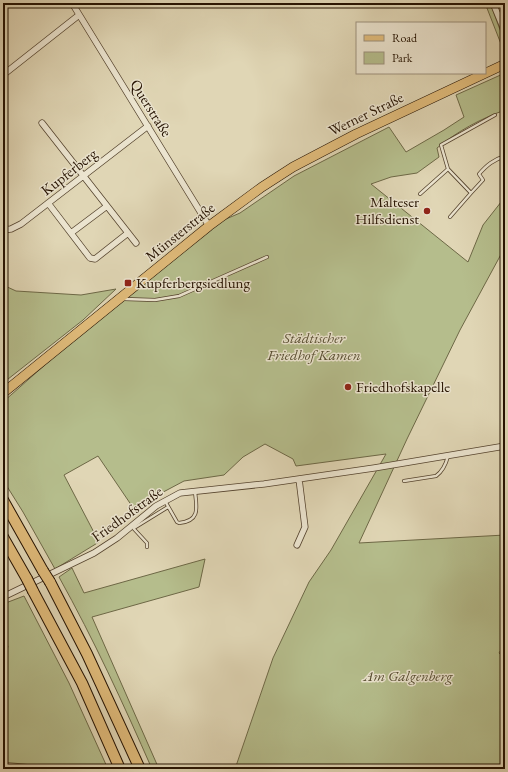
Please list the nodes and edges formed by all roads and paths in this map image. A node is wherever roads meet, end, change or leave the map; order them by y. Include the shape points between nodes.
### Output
1 (72, 3) edge
2 (493, 3) edge
3 (79, 15) junction
4 (505, 32) edge
5 (505, 64) edge
6 (486, 73) edge
7 (483, 74) edge
8 (3, 75) edge
9 (495, 115) dead end
10 (42, 123) dead end
11 (148, 126) junction
12 (326, 149) joint
13 (505, 156) edge
14 (448, 169) junction
15 (84, 176) junction
16 (471, 193) junction
17 (420, 194) dead end
18 (48, 203) junction
19 (107, 206) junction
20 (450, 217) dead end
21 (209, 226) junction
22 (3, 230) edge
23 (71, 233) junction
24 (128, 233) junction
25 (136, 243) dead end
26 (266, 256) dead end
27 (120, 299) junction
28 (3, 393) edge
29 (505, 446) edge
30 (448, 456) junction
31 (299, 479) junction
32 (404, 482) dead end
33 (195, 491) junction
34 (3, 500) edge
35 (165, 500) junction
36 (168, 506) junction
37 (132, 527) junction
38 (3, 537) edge
39 (297, 545) dead end
40 (147, 547) dead end
41 (3, 597) edge
42 (120, 769) edge
43 (140, 769) edge

1 - 3 street, Querstraße
2 - 4 street
3 - 8 street
3 - 11 street, Querstraße
5 - 6 main road, Werner Straße
7 - 12 main road, Werner Straße
9 - 14 lane via 441,145
10 - 15 street
11 - 15 street, Kupferberg
11 - 21 street, Querstraße
12 - 21 main road, Münsterstraße via 262,187
13 - 16 lane via 487,165 479,174 483,180
14 - 16 lane
14 - 17 lane
15 - 18 street, Kupferberg
15 - 19 street
16 - 20 lane
18 - 22 street, Kupferberg via 16,228
18 - 23 street
19 - 23 street
19 - 24 street
21 - 27 main road, Münsterstraße
23 - 24 street via 90,258 95,258
24 - 25 street
26 - 27 lane via 179,296 155,300
27 - 28 main road, Münsterstraße
29 - 30 street, Friedhofstraße
30 - 31 street, Friedhofstraße
30 - 32 lane via 446,464 436,476
31 - 33 street, Friedhofstraße
31 - 39 street via 305,527
33 - 35 street, Friedhofstraße via 180,493
33 - 36 lane via 196,513 192,519 177,522
34 - 43 highway, bridge via 87,654
35 - 36 lane
35 - 37 street, Friedhofstraße
36 - 37 lane
37 - 40 lane via 147,543
37 - 41 street, Friedhofstraße via 94,553
38 - 42 highway, bridge via 82,683

